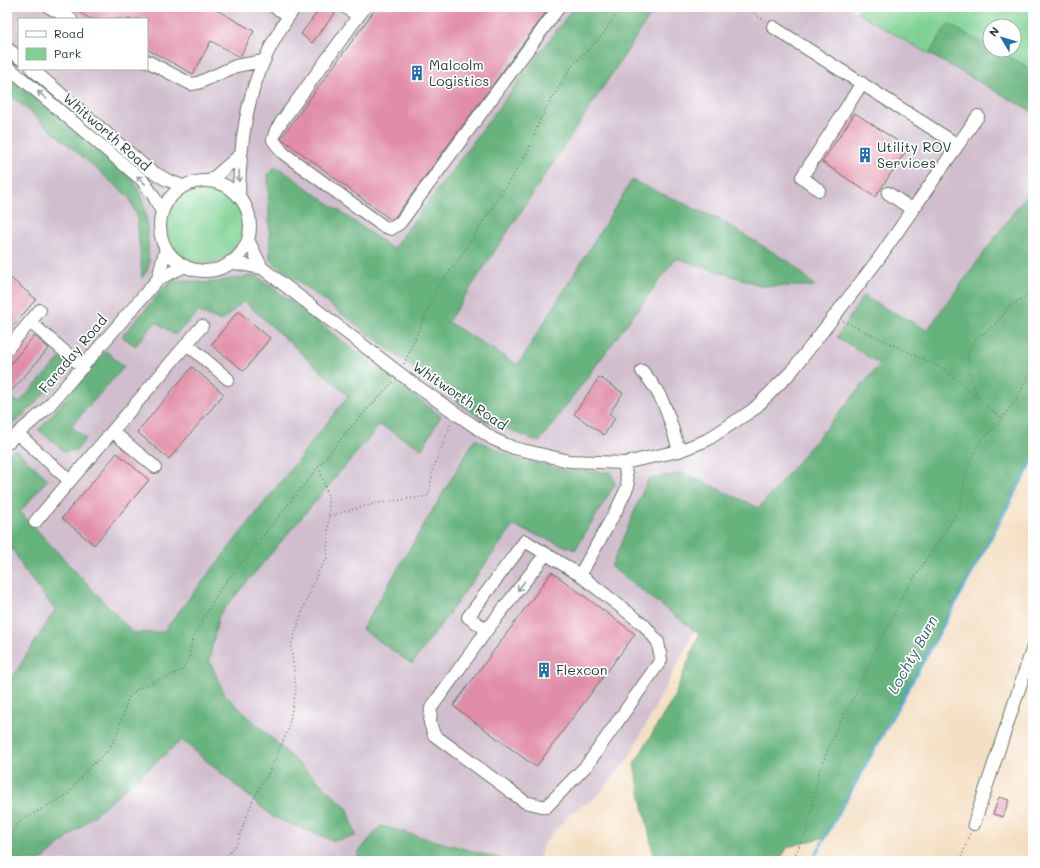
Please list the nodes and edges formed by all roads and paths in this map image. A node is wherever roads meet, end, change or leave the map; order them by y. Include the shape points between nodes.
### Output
1 (49, 7) edge
2 (274, 7) edge
3 (345, 7) edge
4 (559, 7) edge
5 (621, 7) edge
6 (745, 7) edge
7 (292, 11) edge
8 (361, 12) edge
9 (69, 18) edge
10 (773, 27) joint
11 (7, 48) edge
12 (18, 57) edge
13 (263, 61) junction
14 (148, 62) edge
15 (7, 66) edge
16 (236, 66) junction
17 (33, 70) edge
18 (256, 80) junction
19 (862, 84) junction
20 (978, 116) dead end
21 (958, 145) junction
22 (240, 155) junction
23 (210, 182) junction
24 (184, 186) junction
25 (818, 190) dead end
26 (888, 193) dead end
27 (239, 197) junction
28 (913, 210) junction
29 (162, 212) junction
30 (248, 240) junction
31 (166, 248) junction
32 (230, 262) junction
33 (185, 266) junction
34 (262, 268) junction
35 (158, 279) junction
36 (1033, 291) edge
37 (40, 310) dead end
38 (834, 317) junction
39 (30, 322) junction
40 (202, 326) dead end
41 (187, 344) junction
42 (7, 349) edge
43 (83, 367) junction
44 (1033, 367) edge
45 (642, 371) dead end
46 (400, 374) junction
47 (228, 379) dead end
48 (978, 398) junction
49 (450, 410) junction
50 (1002, 419) junction
51 (112, 431) junction
52 (19, 435) junction
53 (7, 443) edge
54 (679, 451) junction
55 (624, 463) junction
56 (320, 466) junction
57 (155, 467) dead end
58 (70, 481) junction
59 (329, 516) junction
60 (34, 522) dead end
61 (545, 555) junction
62 (580, 575) junction
63 (487, 630) junction
64 (1033, 647) edge
65 (974, 824) joint
66 (7, 836) edge
67 (225, 859) junction
68 (216, 861) edge
69 (256, 861) edge
70 (792, 861) edge
71 (960, 861) edge

1 - 9 street
2 - 7 street
3 - 8 street
4 - 8 street via 400,223 391,229 383,226 283,153 274,140 276,130 282,121
5 - 46 path via 603,34 571,67 540,119 522,162 438,287
6 - 10 path
7 - 13 street via 277,32
10 - 19 street
11 - 12 street
13 - 16 street
13 - 18 street
14 - 16 street via 191,84
29 -> 15 street, Whitworth Road via 154,195 142,180
16 - 18 street
17 - 24 street, Whitworth Road via 148,169
18 - 22 street via 248,105
19 - 21 street
19 - 25 street via 802,177
20 - 21 street, Whitworth Road
21 - 28 street, Whitworth Road
22 - 23 street
22 -> 27 street
23 - 24 street via 195,182
23 - 27 street via 230,189
24 - 29 street via 167,202
26 - 28 street
27 - 30 street via 249,212 251,226
28 - 38 street, Whitworth Road
29 - 31 street via 161,237
30 - 32 street via 242,252
30 - 34 street, Whitworth Road
31 - 33 street
31 - 35 street, Faraday Road
32 - 33 street via 215,269 200,270
32 - 34 street, Whitworth Road
33 - 35 street, Faraday Road
34 - 46 street, Whitworth Road
35 - 43 street, Faraday Road
36 - 48 path via 1010,306 994,326 976,339 968,352 969,373
37 - 39 street
38 - 48 path via 944,369
38 - 54 street, Whitworth Road via 791,372 754,409 708,440
39 - 42 street
39 - 43 street
40 - 41 street
41 - 47 street
41 - 51 street
43 - 52 street, Faraday Road
44 - 50 path
45 - 54 street via 655,385 667,408
46 - 49 street, Whitworth Road
46 - 56 path via 350,428
48 - 50 path
49 - 55 street, Whitworth Road via 493,439 514,448 569,461
49 - 59 path via 451,424 433,469 429,496 378,503
50 - 70 path via 980,442 964,481 961,507 901,598 837,727 819,772 807,830
51 - 57 street
51 - 58 street
52 - 53 street, Faraday Road
52 - 58 street
54 - 55 street, Whitworth Road
55 - 62 street via 628,486
56 - 59 path via 328,496
56 - 66 path via 220,590 192,638 189,659 181,670 137,689 128,698 117,734 108,750 85,772 68,794 22,820
58 - 60 street
59 - 67 path via 327,558 318,572 291,646 296,689 288,730 252,802 237,843
61 - 62 street via 560,561
61 -> 63 street
61 - 63 street via 525,541 468,617
62 - 63 street via 644,625 658,642 661,660 587,765 546,807 525,802 434,735 430,723 431,708
64 - 65 street
65 - 71 path
67 - 68 path
67 - 69 path

